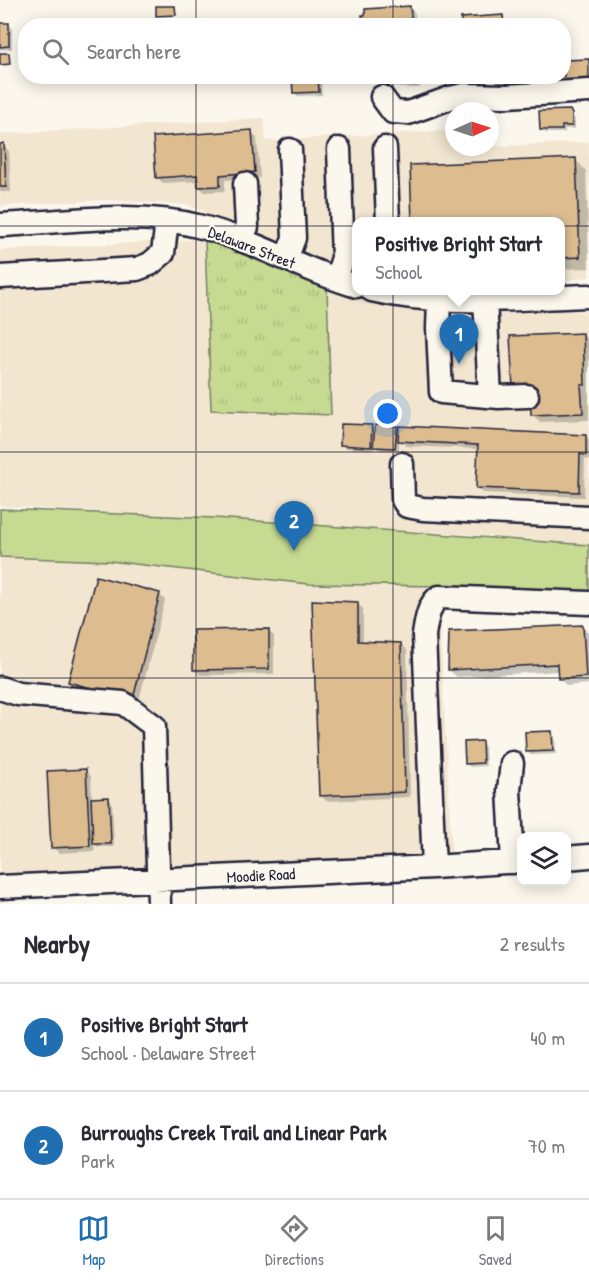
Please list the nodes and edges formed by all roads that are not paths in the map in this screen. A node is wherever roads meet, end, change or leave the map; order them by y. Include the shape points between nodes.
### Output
1 (589, 91) edge
2 (382, 97) dead end
3 (385, 147) dead end
4 (339, 149) dead end
5 (290, 150) dead end
6 (245, 184) dead end
7 (388, 217) edge
8 (167, 221) junction
9 (0, 225) edge
10 (239, 240) junction
11 (286, 259) junction
12 (0, 277) edge
13 (346, 283) edge
14 (404, 295) edge
15 (589, 296) edge
16 (439, 300) junction
17 (485, 300) junction
18 (490, 396) junction
19 (527, 396) dead end
20 (402, 464) dead end
21 (589, 517) edge
22 (589, 603) edge
23 (0, 688) edge
24 (512, 764) dead end
25 (589, 856) edge
26 (571, 858) edge
27 (517, 861) edge
28 (434, 867) junction
29 (158, 880) junction
30 (0, 887) edge
31 (159, 904) edge

1 - 2 street via 464,95 408,113 393,112
3 - 7 street
4 - 13 street
5 - 11 street via 294,238
6 - 10 street via 247,227
8 - 9 street, Delaware Street via 117,219
8 - 10 street, Delaware Street
8 - 12 street via 164,253 137,269
10 - 11 street, Delaware Street
11 - 13 street, Delaware Street
14 - 16 street
15 - 17 street
16 - 17 street
16 - 18 street via 441,393
17 - 18 street
18 - 19 street
20 - 21 street via 403,500 407,506
22 - 28 street via 439,597 435,600 424,635
23 - 29 street via 123,704 154,726
24 - 27 street via 509,790
25 - 26 street
27 - 28 street, Moodie Road
28 - 29 street, Moodie Road
29 - 30 street, Moodie Road
29 - 31 street

